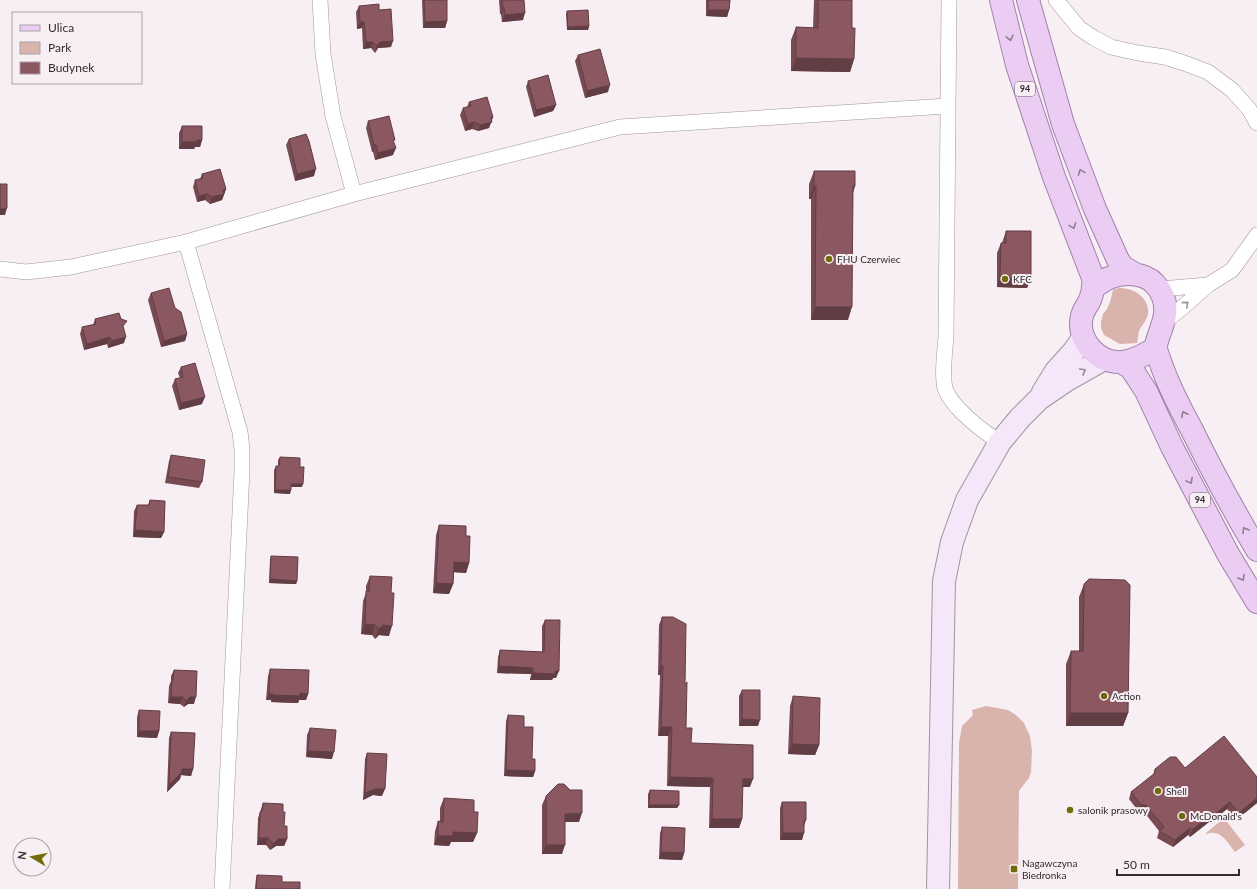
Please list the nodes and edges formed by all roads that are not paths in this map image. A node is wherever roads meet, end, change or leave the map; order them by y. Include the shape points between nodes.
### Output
1 (320, 0) edge
2 (949, 0) edge
3 (1001, 0) edge
4 (1028, 0) edge
5 (1056, 0) edge
6 (948, 106) junction
7 (1257, 123) edge
8 (354, 194) junction
9 (1257, 236) edge
10 (186, 242) junction
11 (0, 269) edge
12 (1135, 274) junction
13 (1208, 285) junction
14 (1094, 287) junction
15 (1160, 289) junction
16 (1164, 322) junction
17 (1083, 338) junction
18 (1156, 348) junction
19 (1112, 360) junction
20 (1039, 399) junction
21 (1000, 442) junction
22 (1257, 550) edge
23 (1257, 602) edge
24 (222, 889) edge
25 (938, 889) edge

1 - 8 street via 323,54 333,116
2 - 6 street
3 -> 14 main road, 94 via 1017,65 1054,177 1093,278
12 -> 4 main road via 1118,260 1095,209 1063,124
5 - 7 street via 1079,28 1111,47 1165,57 1208,72 1232,90 1249,109
6 - 8 street via 620,127
6 - 21 street via 944,374 946,391 964,413 988,435
8 - 10 street
9 - 13 street via 1232,270
10 - 11 street via 71,267 26,272
10 - 24 street via 240,432 242,449
12 - 14 main road via 1109,278
12 - 15 main road via 1146,277
13 - 15 street
16 -> 13 street
14 - 17 main road via 1081,316
15 - 16 main road via 1165,299
16 - 18 main road
17 - 19 main road, 94 via 1091,351
17 - 20 street via 1056,371
18 - 19 main road via 1142,356
22 -> 18 main road, 94 via 1175,398
20 -> 19 street via 1067,380
19 -> 23 main road, 94 via 1131,368 1146,392 1203,507
20 - 21 street
21 - 25 street via 967,500 952,542 944,581

